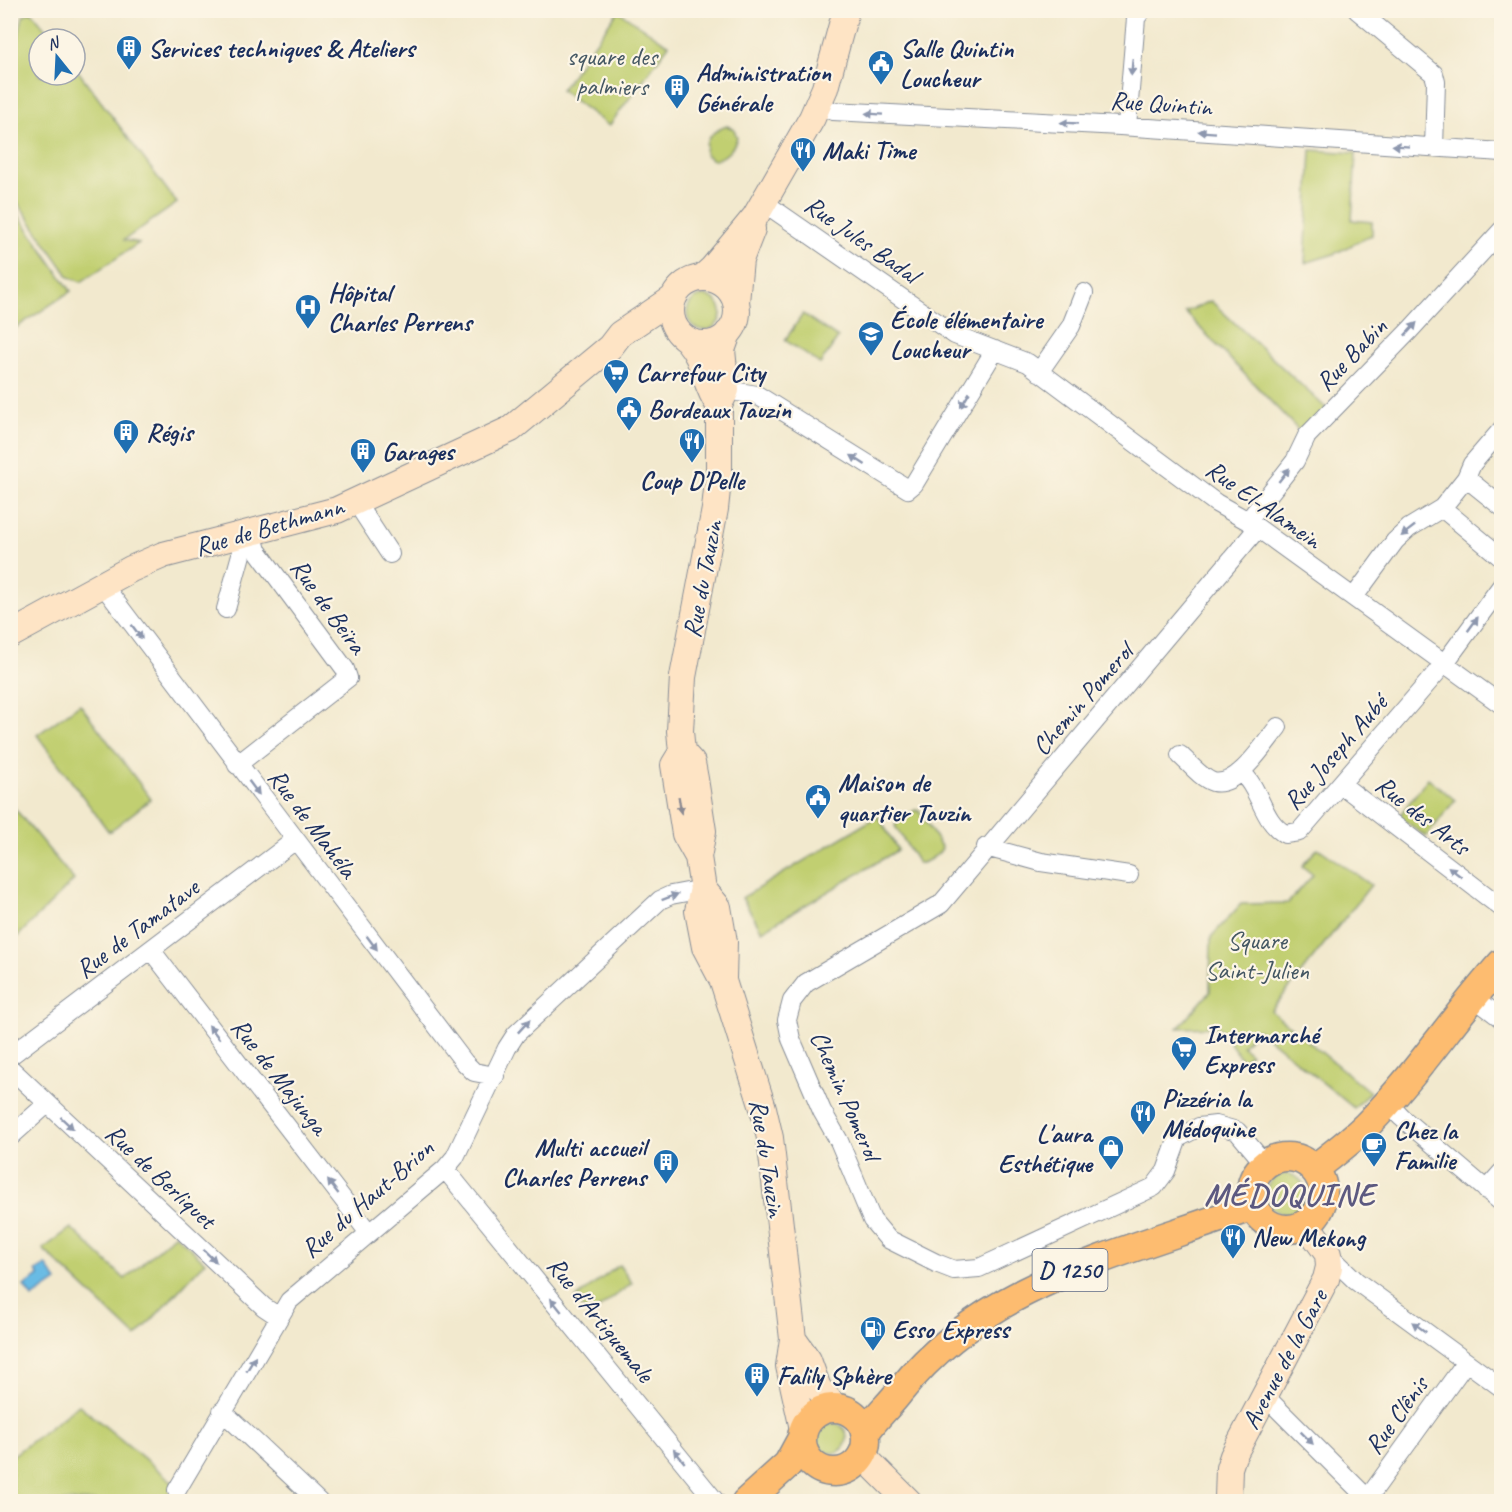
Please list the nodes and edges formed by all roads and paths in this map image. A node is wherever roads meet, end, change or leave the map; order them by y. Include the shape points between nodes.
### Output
1 (846, 10) edge
2 (1142, 10) edge
3 (1357, 10) edge
4 (818, 105) junction
5 (1127, 126) junction
6 (1434, 148) junction
7 (1502, 152) edge
8 (759, 210) junction
9 (1502, 230) edge
10 (702, 278) junction
11 (1084, 293) dead end
12 (672, 299) junction
13 (736, 303) junction
14 (728, 333) junction
15 (682, 336) junction
16 (610, 347) junction
17 (995, 350) junction
18 (1039, 372) junction
19 (722, 397) junction
20 (1502, 429) edge
21 (1466, 478) junction
22 (356, 502) junction
23 (1502, 507) edge
24 (1442, 508) junction
25 (1253, 525) junction
26 (245, 535) junction
27 (390, 554) dead end
28 (1502, 558) edge
29 (103, 585) junction
30 (1502, 585) edge
31 (1354, 597) junction
32 (226, 609) dead end
33 (10, 634) edge
34 (1444, 664) junction
35 (1502, 705) edge
36 (1278, 727) dead end
37 (1180, 755) dead end
38 (237, 765) junction
39 (1242, 773) junction
40 (1342, 784) junction
41 (294, 841) junction
42 (986, 848) junction
43 (1129, 875) dead end
44 (703, 888) junction
45 (1502, 908) edge
46 (151, 950) junction
47 (1502, 963) edge
48 (1472, 996) junction
49 (1502, 1019) edge
50 (10, 1056) edge
51 (10, 1068) edge
52 (495, 1076) junction
53 (1388, 1103) junction
54 (47, 1104) junction
55 (10, 1137) edge
56 (1265, 1164) junction
57 (446, 1169) junction
58 (1314, 1169) junction
59 (1502, 1172) edge
60 (1486, 1190) junction
61 (1502, 1203) edge
62 (1253, 1206) junction
63 (1306, 1224) junction
64 (369, 1233) junction
65 (1328, 1254) junction
66 (279, 1317) junction
67 (793, 1339) junction
68 (1466, 1362) junction
69 (911, 1377) junction
70 (1502, 1388) edge
71 (1266, 1397) junction
72 (840, 1409) junction
73 (222, 1411) junction
74 (802, 1435) junction
75 (864, 1444) junction
76 (827, 1471) junction
77 (177, 1490) dead end
78 (1229, 1500) edge
79 (1369, 1500) edge
80 (319, 1502) edge
81 (716, 1502) edge
82 (746, 1502) edge
83 (763, 1502) edge
84 (909, 1502) edge

1 - 4 street
2 -> 5 street via 1136,18
3 - 6 street via 1434,74
5 -> 4 street, Rue Quintin via 833,111
4 - 8 street
6 -> 5 street, Rue Quintin
6 - 7 street, Rue Quintin
8 - 10 street
8 - 13 street via 740,260
8 - 17 street, Rue Jules Badal via 955,335
25 -> 9 street, Rue Babin via 1307,436
10 - 12 street via 678,289
10 - 13 street via 724,283
11 - 18 street via 1071,326
12 - 15 street via 670,309
12 - 16 street, Rue de Bethmann via 620,334
13 - 14 street via 738,312
14 - 15 street via 717,342 703,345
14 - 19 street, Rue du Tauzin via 722,350
15 - 16 street, Rue de Bethmann via 647,332
15 - 19 street, Rue du Tauzin via 700,355 710,393
16 - 22 street, Rue de Bethmann via 511,429
17 - 18 street, Rue El-Alamein via 1017,357
17 -> 19 street via 908,489 757,395
18 - 25 street, Rue El-Alamein via 1216,503
19 - 44 street, Rue du Tauzin via 716,509 683,677 680,731 682,752 692,763 703,831 698,856
20 - 21 street via 1472,464
21 - 23 street
21 - 24 street
22 - 26 street, Rue de Bethmann
22 - 27 street
24 - 28 street
24 -> 31 street via 1395,541
25 - 31 street, Rue El-Alamein
25 - 42 street, Chemin Pomerol via 1100,718
26 - 29 street, Rue de Bethmann via 163,555
26 - 32 street
26 - 38 street, Rue de Beïra via 348,678
29 - 33 street, Rue de Bethmann
29 -> 38 street, Rue de Mahéla
34 -> 30 street, Rue Joseph Aubé
31 - 34 street, Rue El-Alamein
34 - 35 street, Rue El-Alamein
34 - 40 street, Rue Joseph Aubé
36 - 39 street
37 - 39 street via 1215,782
38 -> 41 street, Rue de Mahéla
39 - 40 street, Rue Joseph Aubé via 1273,825 1285,834 1306,827
45 -> 40 street, Rue des Arts
41 - 46 street, Rue de Tamatave
41 -> 52 street, Rue de Mahéla via 464,1062 474,1072
42 - 43 street via 1041,862
42 - 56 street, Chemin Pomerol via 941,904 806,983 792,1001 788,1020 791,1039 880,1232 936,1263 967,1271 1154,1187 1166,1171 1179,1138 1199,1127 1216,1125 1237,1131
52 -> 44 street, Rue du Haut-Brion via 507,1048 531,1019 660,900
44 - 67 street, Rue du Tauzin via 718,907 724,942 723,981 770,1138
46 - 50 street, Rue de Tamatave
64 -> 46 street, Rue de Majunga
47 - 48 main road
48 - 49 street
48 - 53 main road
51 - 54 street, Rue de Berliquet
52 - 57 street, Rue du Haut-Brion
53 - 58 main road
53 - 60 street
54 - 55 street
54 -> 66 street, Rue de Berliquet
56 - 58 main road via 1295,1158
56 - 62 main road via 1252,1183
57 - 64 street, Rue du Haut-Brion
81 -> 57 street, Rue d'Artiguemale
58 - 63 main road via 1321,1179 1322,1204
59 - 60 street
60 - 61 street
62 - 63 main road via 1275,1228 1286,1230
62 - 69 main road, D 1250 via 1064,1273 968,1327 938,1348
63 - 65 street, Avenue de la Gare
64 - 66 street, Rue du Haut-Brion via 302,1288
68 -> 65 street via 1356,1281
65 - 71 street, Avenue de la Gare via 1326,1279
73 -> 66 street, Rue du Haut-Brion
67 - 72 street, Rue du Tauzin via 808,1360 818,1388
67 - 74 street, Rue du Tauzin via 789,1366
68 - 70 street
68 - 79 street, Rue Clênis
69 - 72 main road, D 1250 via 892,1383 860,1408
69 - 75 main road, D 1250
71 - 78 street, Avenue de la Gare via 1233,1456 1227,1486
71 -> 79 street
72 - 74 main road via 820,1411 807,1422
72 - 75 main road via 854,1415
73 - 77 street, Rue du Haut-Brion
73 - 80 street
74 - 76 main road via 809,1460
74 - 82 main road via 788,1464
75 - 76 main road via 844,1470
75 - 84 street
76 - 83 main road via 797,1479

